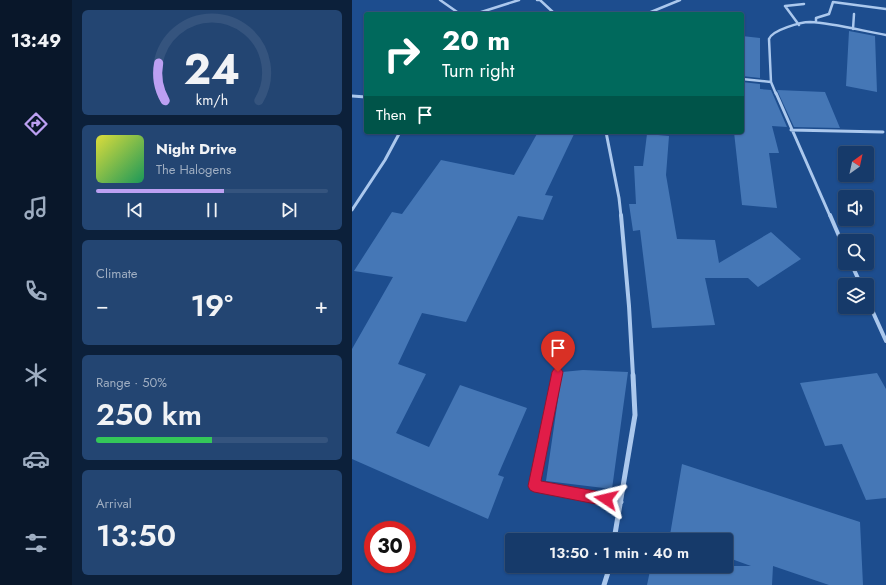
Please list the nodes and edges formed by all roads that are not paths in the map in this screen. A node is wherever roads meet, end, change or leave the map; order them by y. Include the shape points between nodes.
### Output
1 (440, 0) edge
2 (519, 0) edge
3 (537, 0) edge
4 (680, 0) edge
5 (804, 4) dead end
6 (886, 9) edge
7 (457, 12) edge
8 (481, 12) edge
9 (553, 12) edge
10 (651, 12) edge
11 (854, 14) dead end
12 (816, 22) junction
13 (799, 24) junction
14 (853, 29) junction
15 (886, 35) edge
16 (744, 79) edge
17 (771, 82) junction
18 (352, 96) edge
19 (364, 97) edge
20 (791, 130) junction
21 (883, 132) dead end
22 (399, 134) edge
23 (606, 134) edge
24 (352, 210) edge
25 (838, 234) edge
26 (874, 314) edge
27 (886, 341) edge
28 (558, 372) dead end
29 (621, 502) junction
30 (615, 533) edge
31 (608, 573) edge
32 (604, 585) edge

1 - 7 street
2 - 8 street
3 - 9 street
4 - 10 street
5 - 13 street via 785,6
6 - 12 street via 832,2 828,14 816,18
11 - 14 street
12 - 13 street
12 - 14 street
13 - 17 street via 778,30 770,36
14 - 15 street
16 - 17 street
17 - 20 street
18 - 19 street
20 - 21 street
20 - 25 street
22 - 24 street
23 - 29 street via 619,198 629,306 635,415
26 - 27 street
28 - 29 street via 534,486
29 - 30 street
31 - 32 street

